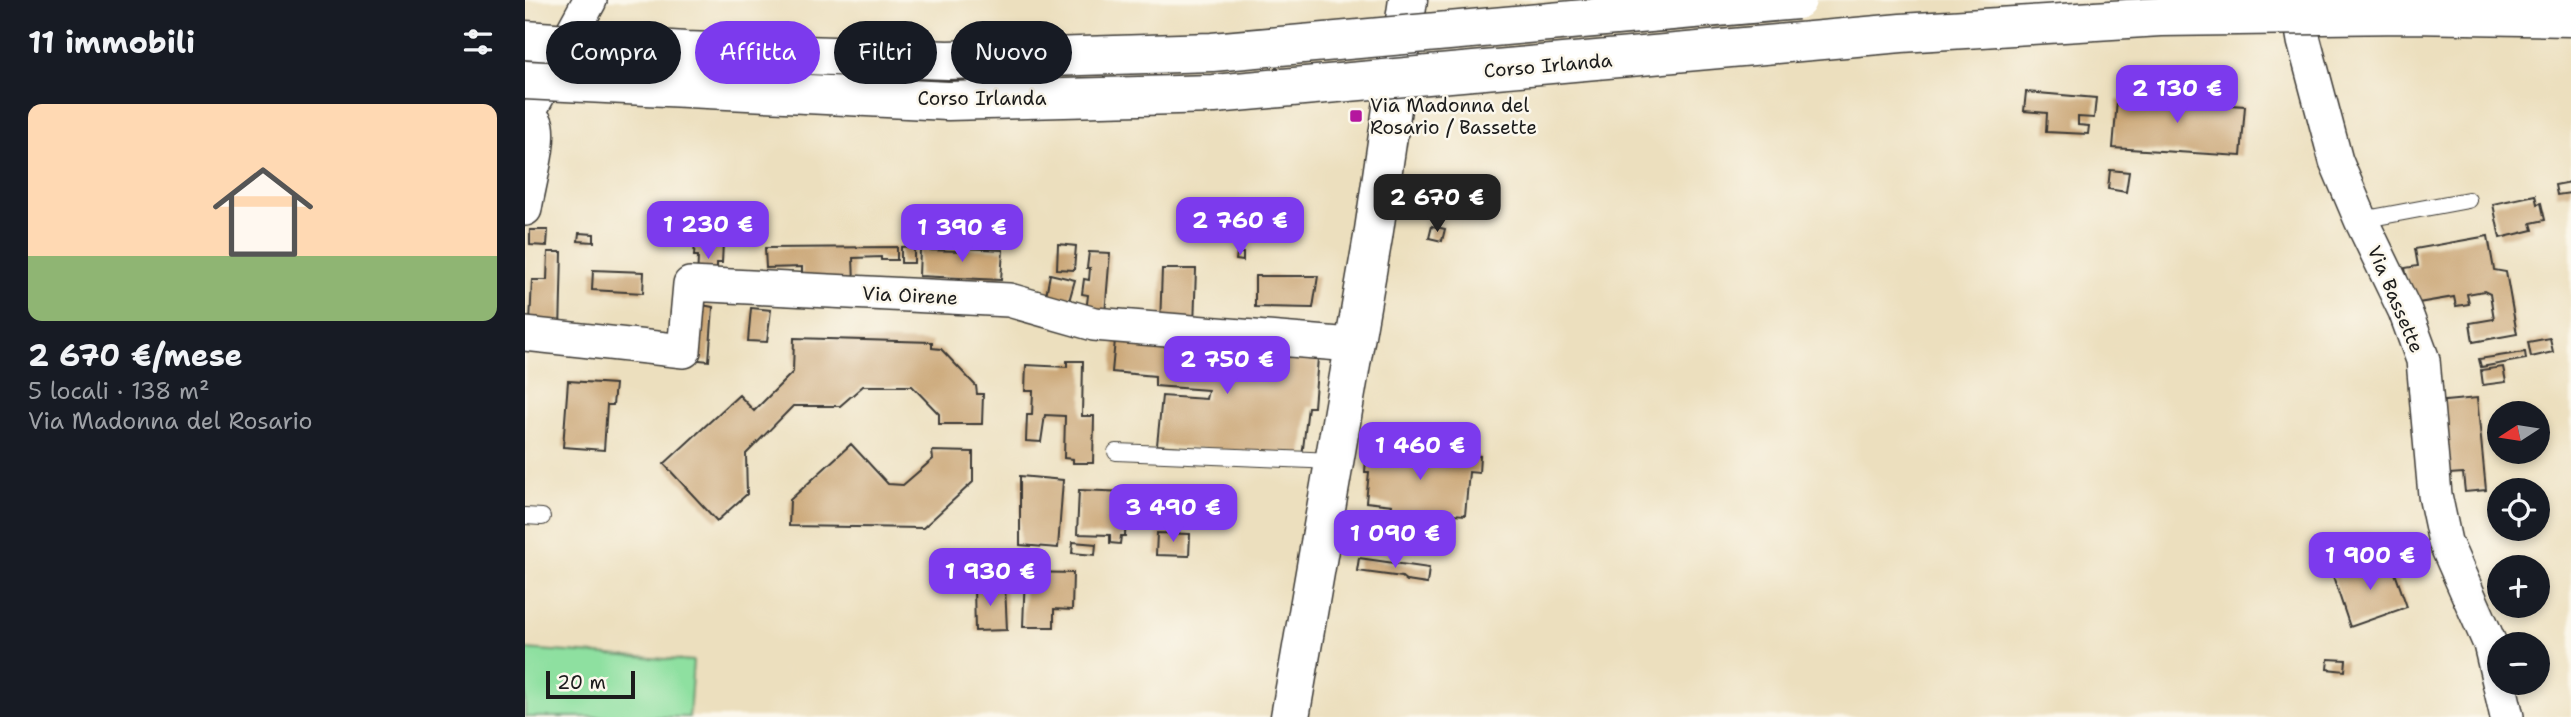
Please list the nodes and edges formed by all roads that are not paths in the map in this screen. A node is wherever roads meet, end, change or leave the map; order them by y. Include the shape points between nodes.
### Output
1 (590, 0) edge
2 (1408, 0) edge
3 (1797, 0) edge
4 (2297, 0) edge
5 (2571, 17) edge
6 (525, 40) edge
7 (525, 80) edge
8 (525, 118) edge
9 (2468, 200) dead end
10 (525, 209) edge
11 (2361, 220) junction
12 (525, 334) edge
13 (1352, 345) junction
14 (1116, 452) dead end
15 (1334, 461) junction
16 (2487, 637) edge
17 (2502, 695) edge
18 (1290, 717) edge
19 (2507, 717) edge

1 - 8 street
2 - 13 main road
3 - 6 main road, Corso Irlanda, bridge via 1212,52 962,60 685,51
4 - 11 street, Via Bassette via 2336,161
5 - 7 main road, Corso Irlanda, bridge via 2409,13 2146,18 1901,33 1214,94 948,101
8 - 10 street via 537,125
9 - 11 lane
11 - 16 street, Via Bassette via 2423,360 2435,495 2445,541
12 - 13 street, Via Oirene via 684,351 690,284 1009,300 1094,324
13 - 15 main road
14 - 15 lane
15 - 18 main road
17 - 19 street, Via Bassette

